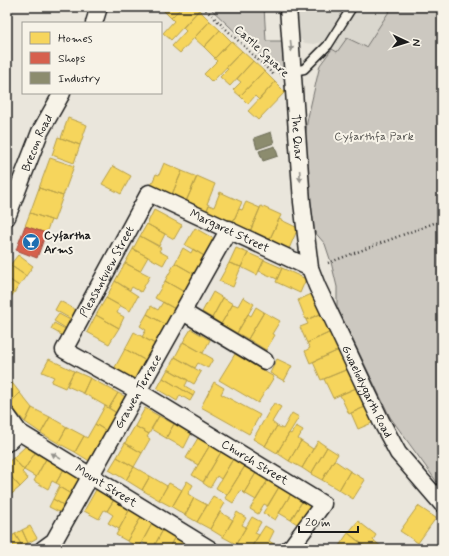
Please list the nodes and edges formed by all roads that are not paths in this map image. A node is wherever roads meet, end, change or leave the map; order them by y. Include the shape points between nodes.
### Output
1 (99, 7) edge
2 (288, 7) edge
3 (352, 7) edge
4 (94, 22) edge
5 (294, 78) junction
6 (61, 94) edge
7 (149, 193) joint
8 (7, 217) edge
9 (229, 229) junction
10 (310, 268) junction
11 (183, 312) junction
12 (265, 361) dead end
13 (138, 391) junction
14 (7, 415) edge
15 (13, 437) edge
16 (90, 476) junction
17 (442, 504) edge
18 (43, 549) edge
19 (210, 549) edge
20 (288, 549) edge

1 - 4 street
2 -> 5 street, The Quar
3 - 5 lane via 328,45
5 -> 10 street, The Quar via 302,202
6 - 8 street, Brecon Road via 40,132
7 - 9 street, Margaret Street
7 - 13 street, Pleasantview Street via 64,350
9 - 10 street, Margaret Street
9 - 11 street, Grawen Terrace
10 - 17 street, Gwaelodygarth Road via 377,414 398,453
11 - 12 street
11 - 13 street, Grawen Terrace
13 - 16 street, Grawen Terrace
13 - 20 street, Church Street via 323,504
14 - 15 street, Mount Street
16 -> 15 street, Mount Street
16 - 18 street, Grawen Terrace via 54,541
16 - 19 street, Mount Street

